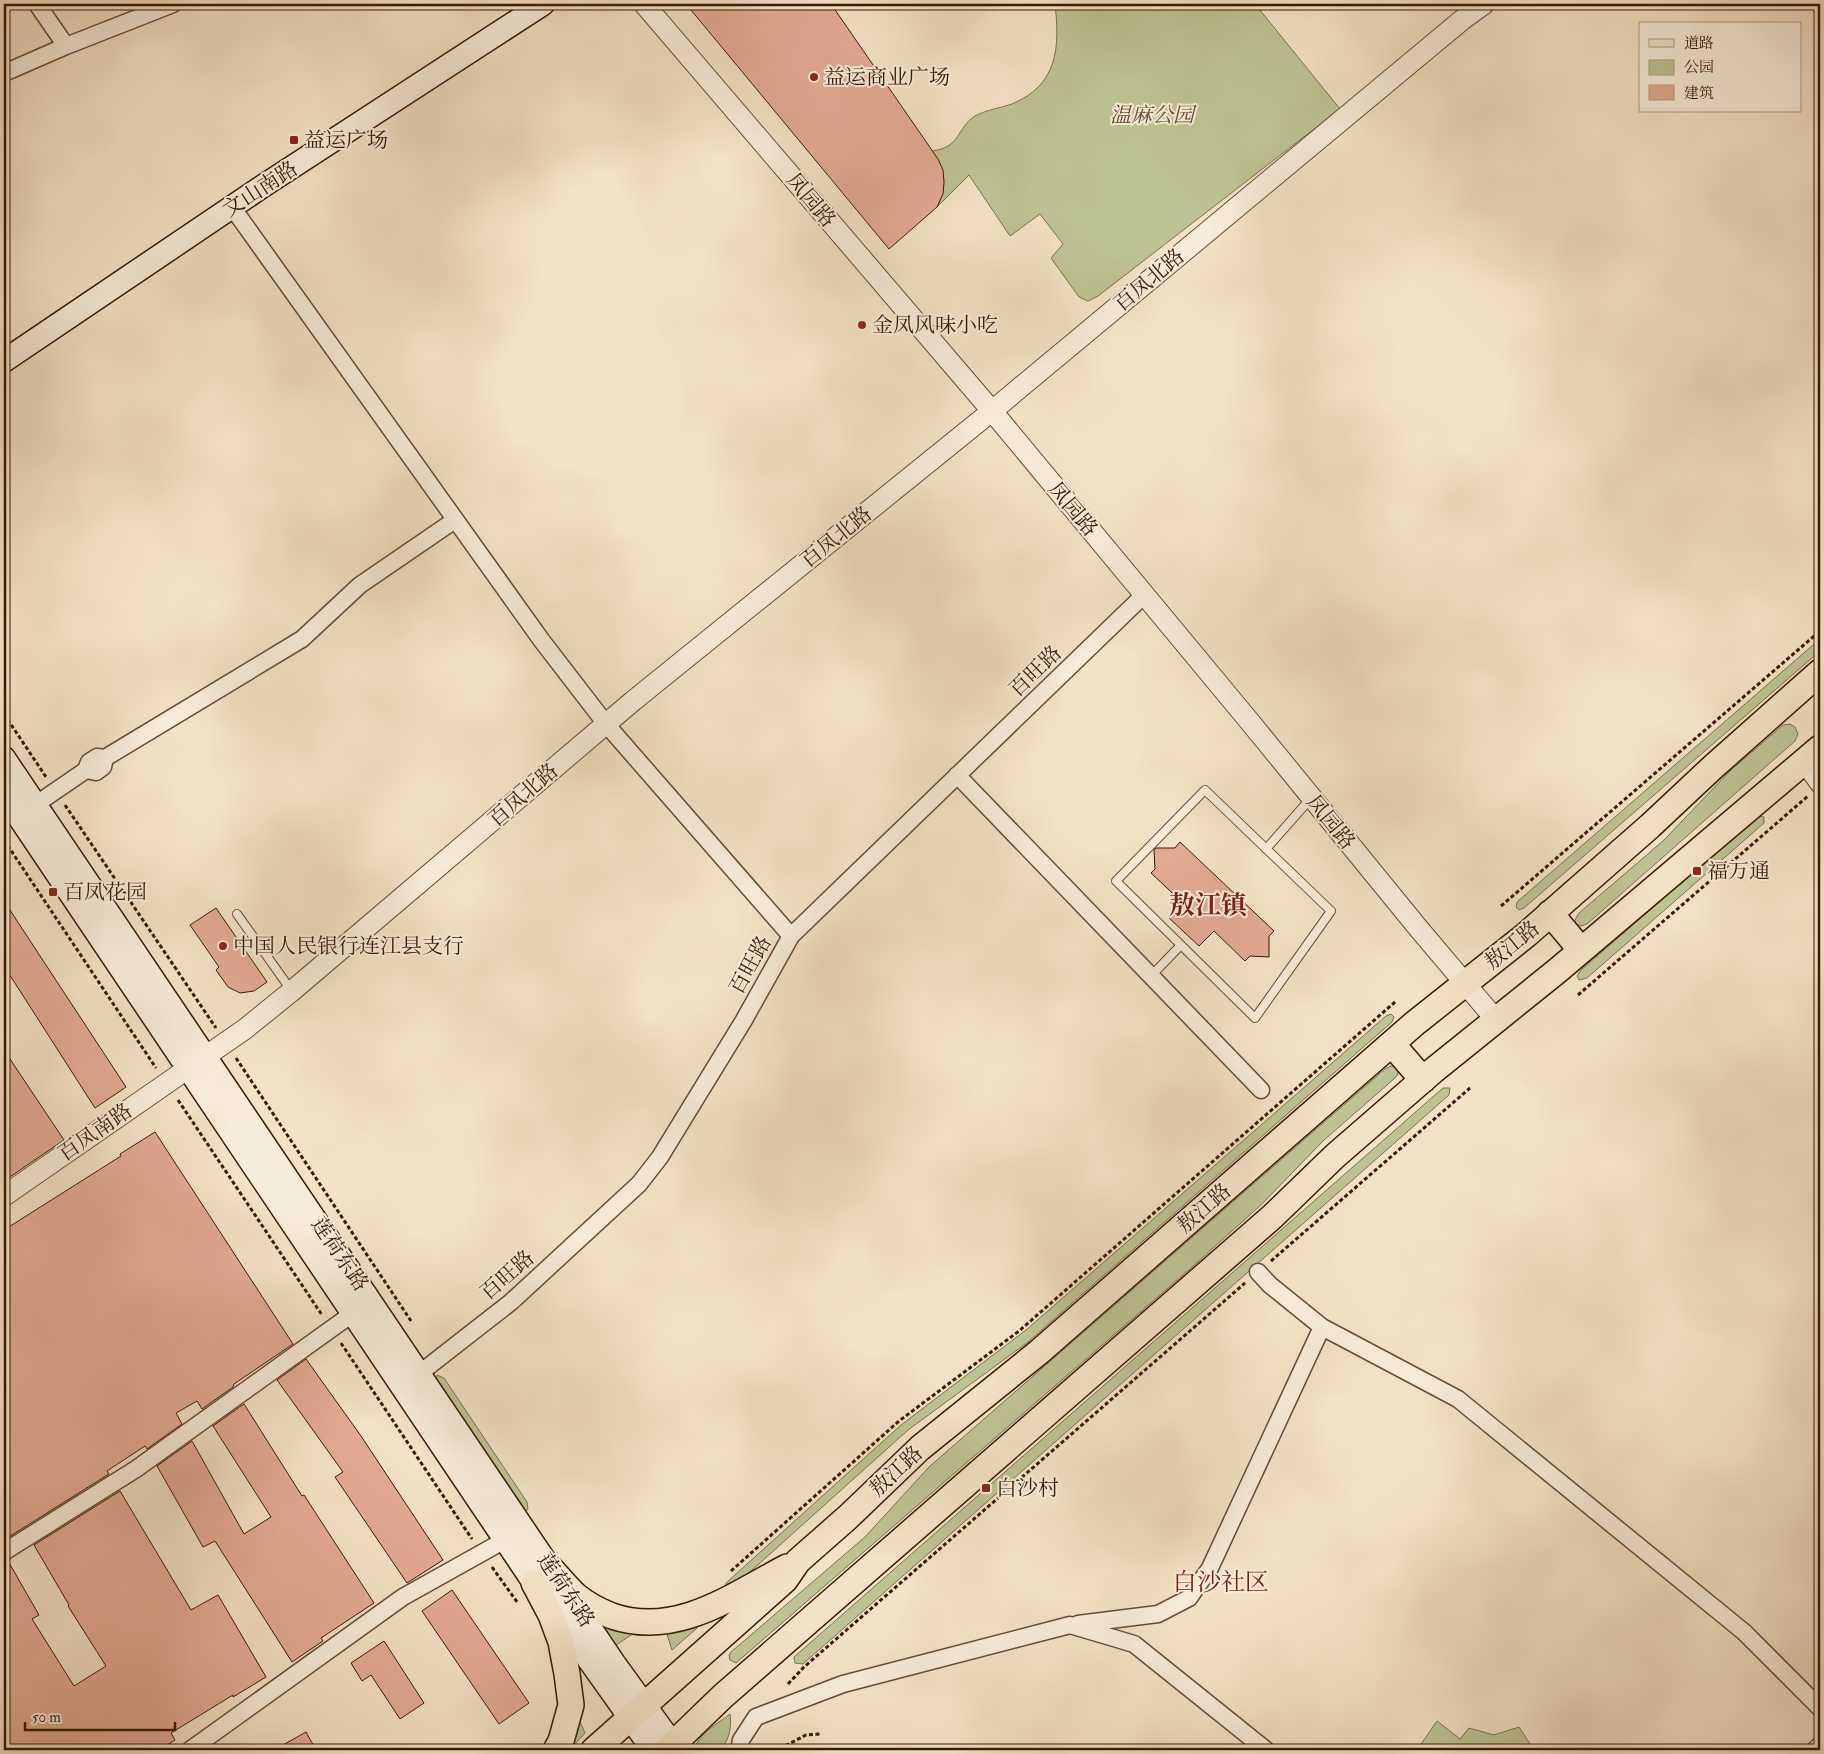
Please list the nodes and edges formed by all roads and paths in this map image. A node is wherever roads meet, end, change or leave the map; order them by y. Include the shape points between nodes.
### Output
1 (37, 4) edge
2 (173, 4) edge
3 (544, 4) edge
4 (644, 4) edge
5 (1484, 4) edge
6 (66, 46) junction
7 (4, 74) edge
8 (232, 207) junction
9 (4, 361) edge
10 (992, 411) junction
11 (455, 520) junction
12 (1144, 596) junction
13 (1820, 631) edge
14 (1820, 672) edge
15 (4, 714) edge
16 (606, 724) junction
17 (1812, 755) edge
18 (4, 758) edge
19 (957, 775) junction
20 (1817, 787) edge
21 (55, 792) junction
22 (4, 795) edge
23 (1311, 798) junction
24 (36, 805) junction
25 (4, 840) edge
26 (1266, 849) junction
27 (1501, 906) dead end
28 (1550, 913) junction
29 (237, 914) dead end
30 (791, 936) junction
31 (1181, 945) junction
32 (1581, 950) junction
33 (1151, 976) junction
34 (1465, 983) junction
35 (292, 991) junction
36 (1578, 995) dead end
37 (1395, 1002) dead end
38 (1496, 1020) junction
39 (226, 1042) junction
40 (1392, 1044) junction
41 (206, 1056) junction
42 (187, 1069) junction
43 (1423, 1080) junction
44 (166, 1083) junction
45 (1470, 1088) dead end
46 (1262, 1090) dead end
47 (4, 1196) edge
48 (1258, 1272) junction
49 (352, 1314) junction
50 (415, 1326) dead end
51 (1322, 1327) junction
52 (332, 1328) junction
53 (420, 1373) junction
54 (505, 1540) junction
55 (4, 1552) edge
56 (482, 1553) junction
57 (798, 1561) junction
58 (730, 1572) dead end
59 (543, 1576) junction
60 (520, 1606) dead end
61 (1070, 1625) junction
62 (784, 1689) dead end
63 (1820, 1708) edge
64 (637, 1712) junction
65 (820, 1734) dead end
66 (1820, 1745) edge
67 (667, 1749) edge
68 (190, 1750) edge
69 (556, 1750) edge
70 (594, 1750) edge
71 (740, 1750) edge
72 (781, 1750) edge
73 (1266, 1750) edge
74 (1815, 1750) edge

1 - 6 street
2 - 6 street
3 - 8 main road, 文山南路
4 - 10 street, 凤园路
5 - 10 street, 百凤北路
6 - 7 street
8 - 9 main road, 文山南路
8 - 11 street
10 - 12 street, 凤园路
10 - 16 street, 百凤北路
11 - 16 street
11 - 21 street via 360,585 302,639 105,758 97,757 86,770
12 - 19 street, 百旺路
12 - 23 street, 凤园路
13 - 27 path
14 - 28 main road, 敖江路
15 - 21 path
16 - 30 street
16 - 35 street, 百凤北路
17 - 20 street
17 - 32 main road
18 - 24 main road, 莲荷东路
19 - 30 street, 百旺路
19 - 33 street
20 - 36 path
21 - 24 street
21 - 39 path
22 - 42 main road, 莲荷东路
23 - 26 lane
23 - 34 street, 凤园路
24 - 41 main road, 莲荷东路
25 - 44 path
26 - 31 lane via 1205,790 1116,881
26 - 31 lane via 1331,911 1255,1018
28 - 32 main road
28 - 34 main road, 敖江路
29 - 35 lane
30 - 53 street, 百旺路 via 660,1157 639,1184 512,1302
31 - 33 lane
32 - 38 main road
33 - 46 street
34 - 38 street, 凤园路
34 - 40 main road, 敖江路
35 - 39 street, 百凤北路
37 - 58 path via 1019,1331 899,1421
38 - 43 main road
39 - 41 street, 百凤北路
39 - 50 path
40 - 43 main road
40 - 57 main road, 敖江路 via 1038,1352 920,1448
41 - 42 street, 百凤北路
41 - 53 main road, 莲荷东路
42 - 44 street, 百凤南路
42 - 49 main road, 莲荷东路
43 - 67 main road via 1335,1156 1273,1216 723,1696
44 - 47 street, 百凤南路
44 - 52 path
45 - 48 path
48 - 51 street
48 - 62 path via 804,1667
49 - 52 street
49 - 54 main road, 莲荷东路
51 - 61 street via 1210,1568 1189,1598 1158,1614
51 - 63 street via 1458,1399 1744,1632
52 - 55 street via 136,1469
52 - 56 path
53 - 59 main road, 莲荷东路
54 - 56 street
54 - 59 main road, 莲荷东路
56 - 60 path
56 - 68 street via 403,1598
57 - 59 main road via 700,1612 667,1622 624,1620 598,1611
57 - 64 main road, 敖江路 via 785,1580
59 - 64 main road, 莲荷东路
59 - 69 main road via 551,1615 562,1642 571,1705
61 - 71 street via 834,1688 756,1718 741,1740
61 - 73 street via 1134,1644
64 - 67 main road, 莲荷东路
64 - 70 main road, 敖江路
65 - 72 path via 806,1735
66 - 74 street

